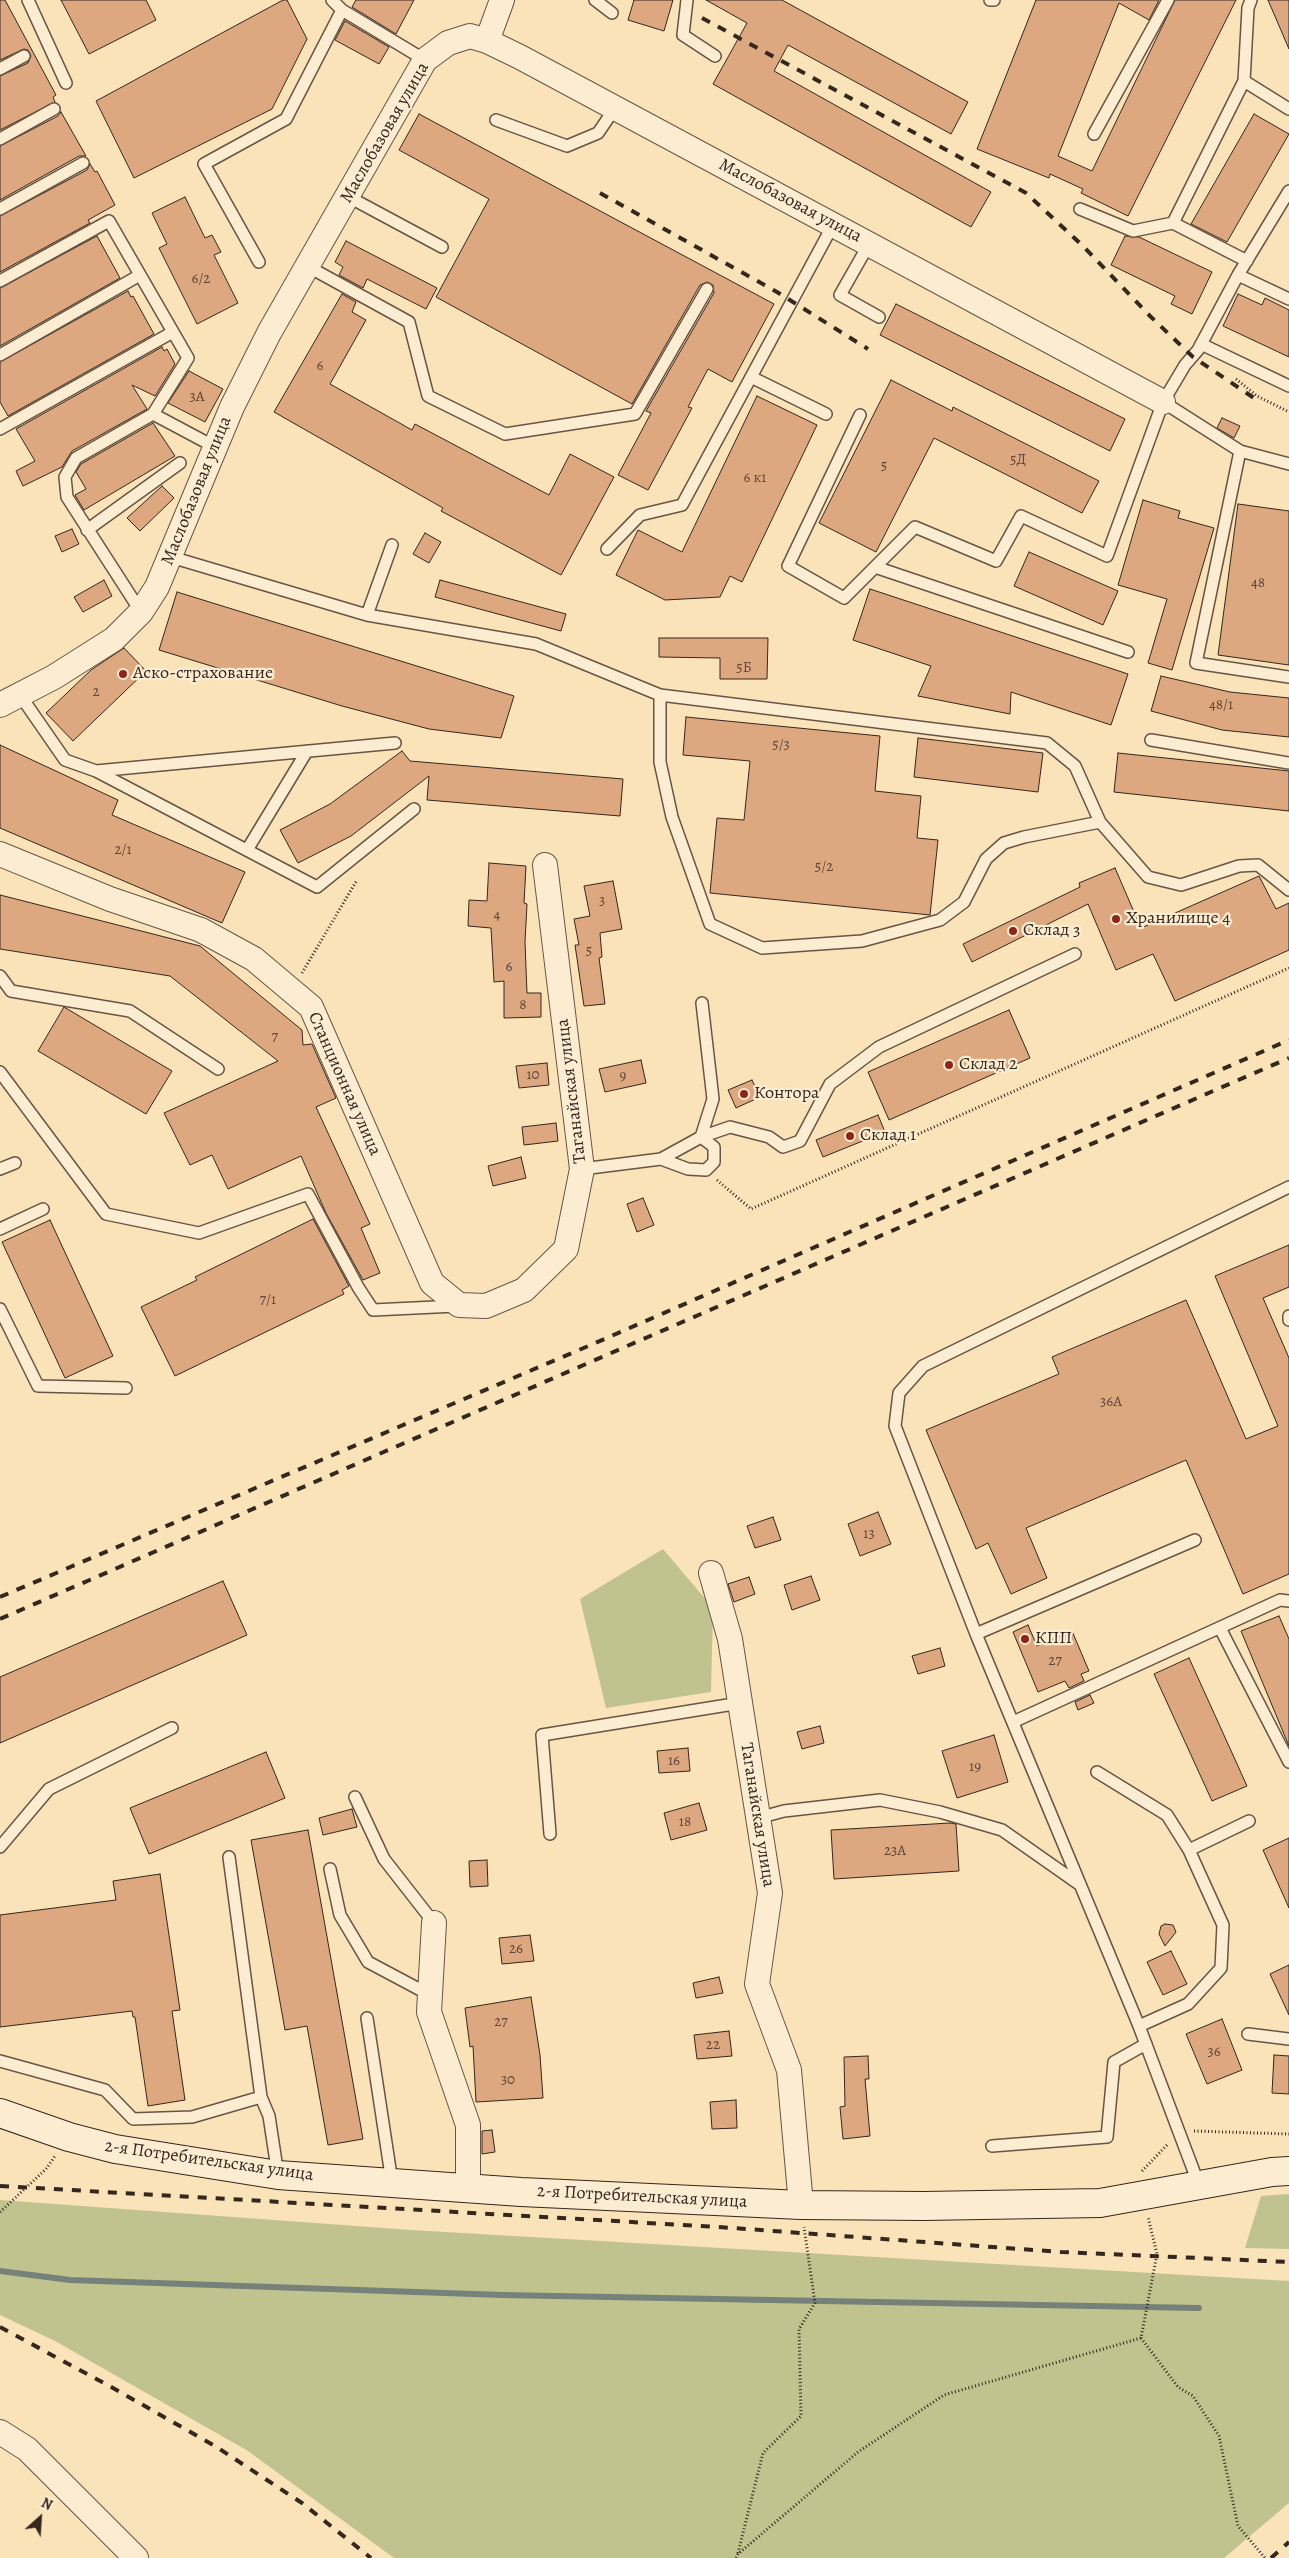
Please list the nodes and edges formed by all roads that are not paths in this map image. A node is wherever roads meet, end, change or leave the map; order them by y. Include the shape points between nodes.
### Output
1 (28, 0) edge
2 (332, 0) edge
3 (502, 0) edge
4 (595, 0) edge
5 (687, 0) edge
6 (1168, 0) edge
7 (1251, 0) edge
8 (342, 10) junction
9 (612, 13) dead end
10 (488, 41) junction
11 (24, 56) dead end
12 (716, 56) dead end
13 (425, 60) junction
14 (0, 69) edge
15 (1244, 81) junction
16 (66, 82) dead end
17 (615, 108) junction
18 (54, 109) dead end
19 (1289, 109) edge
20 (496, 120) dead end
21 (1094, 134) dead end
22 (0, 139) edge
23 (83, 163) dead end
24 (1289, 191) edge
25 (347, 196) junction
26 (0, 209) edge
27 (1080, 210) dead end
28 (1173, 223) junction
29 (834, 225) junction
30 (869, 244) junction
31 (442, 247) dead end
32 (1246, 261) junction
33 (259, 262) dead end
34 (307, 266) junction
35 (1238, 274) junction
36 (140, 275) junction
37 (0, 281) edge
38 (707, 289) dead end
39 (1289, 299) edge
40 (879, 317) dead end
41 (173, 332) junction
42 (1201, 344) junction
43 (0, 355) edge
44 (751, 377) junction
45 (1289, 386) edge
46 (1163, 402) junction
47 (153, 414) junction
48 (826, 414) dead end
49 (860, 414) dead end
50 (0, 429) edge
51 (215, 447) junction
52 (1240, 451) junction
53 (180, 463) dead end
54 (1289, 464) edge
55 (87, 530) junction
56 (392, 545) dead end
57 (607, 549) dead end
58 (171, 557) junction
59 (875, 567) junction
60 (141, 612) junction
61 (367, 615) junction
62 (1128, 652) dead end
63 (1289, 678) edge
64 (660, 695) junction
65 (10, 700) edge
66 (1151, 740) dead end
67 (395, 743) dead end
68 (307, 751) junction
69 (1289, 763) edge
70 (96, 771) junction
71 (414, 810) dead end
72 (1100, 822) junction
73 (247, 850) junction
74 (0, 854) edge
75 (545, 865) dead end
76 (1289, 890) edge
77 (1075, 954) dead end
78 (0, 976) edge
79 (702, 1003) dead end
80 (218, 1069) dead end
81 (0, 1072) edge
82 (700, 1137) junction
83 (661, 1159) junction
84 (15, 1163) dead end
85 (0, 1169) edge
86 (582, 1169) junction
87 (1289, 1188) edge
88 (43, 1209) dead end
89 (0, 1229) edge
90 (459, 1305) junction
91 (0, 1309) edge
92 (1289, 1316) edge
93 (1289, 1320) edge
94 (126, 1388) dead end
95 (1195, 1540) dead end
96 (711, 1573) dead end
97 (1289, 1600) edge
98 (1220, 1628) junction
99 (976, 1634) junction
100 (740, 1703) junction
101 (1012, 1722) junction
102 (172, 1728) dead end
103 (1289, 1762) edge
104 (1097, 1772) dead end
105 (355, 1797) dead end
106 (758, 1818) junction
107 (1249, 1821) dead end
108 (550, 1834) dead end
109 (0, 1847) edge
110 (1189, 1850) junction
111 (229, 1857) dead end
112 (330, 1869) dead end
113 (1079, 1884) junction
114 (434, 1923) joint
115 (430, 1995) junction
116 (367, 2018) dead end
117 (1138, 2026) junction
118 (1248, 2034) dead end
119 (1289, 2039) edge
120 (1146, 2044) junction
121 (0, 2060) edge
122 (261, 2097) junction
123 (0, 2113) edge
124 (992, 2146) dead end
125 (1289, 2171) edge
126 (278, 2175) junction
127 (392, 2182) junction
128 (1199, 2186) junction
129 (468, 2188) junction
130 (801, 2205) junction
131 (0, 2432) edge
132 (136, 2558) edge

1 - 16 lane
2 - 8 lane
3 - 10 street
4 - 9 lane
5 - 12 lane via 683,35
6 - 21 lane
7 - 15 lane
8 - 13 lane
8 - 33 lane via 286,119 204,164
10 - 13 street, Маслобазовая улица via 470,36 455,40
10 - 17 street, Маслобазовая улица
11 - 14 lane
13 - 25 street, Маслобазовая улица
15 - 19 lane
15 - 28 lane
17 - 20 lane via 598,133 566,146
17 - 29 street, Маслобазовая улица
18 - 22 lane
23 - 26 lane
24 - 32 lane
25 - 31 lane
25 - 34 street, Маслобазовая улица
27 - 28 lane via 1133,232
28 - 32 lane
29 - 30 street, Маслобазовая улица
29 - 44 lane
30 - 40 lane via 840,295
30 - 46 street, Маслобазовая улица
32 - 35 lane
34 - 38 lane via 409,322 428,396 505,434 635,414
34 - 51 street, Маслобазовая улица via 269,333
35 - 39 lane
35 - 42 lane
36 - 37 lane via 109,221
36 - 41 lane
36 - 43 lane
41 - 47 lane via 188,358
41 - 50 lane
42 - 45 lane
42 - 46 lane
44 - 48 lane
44 - 57 lane via 682,505 640,515
46 - 52 lane
46 - 59 lane via 1107,556 1021,516 996,561 916,527
47 - 51 lane
47 - 55 lane via 76,458 65,477 67,497
49 - 59 lane via 788,566 844,598
51 - 58 street, Маслобазовая улица
52 - 54 lane
52 - 63 lane via 1196,663
53 - 55 lane
55 - 60 lane
56 - 61 lane
58 - 60 street, Маслобазовая улица
58 - 61 lane
59 - 62 lane
60 - 65 street, Маслобазовая улица via 114,640
61 - 64 lane via 536,644
64 - 72 lane via 1047,743 1075,766
64 - 72 lane via 660,762 672,817 710,924 762,948 862,941 940,920 964,902 986,859 1004,843
65 - 70 lane via 65,760
66 - 69 lane
67 - 68 lane
68 - 70 lane
68 - 73 lane
70 - 73 lane
71 - 73 lane via 317,887
72 - 76 lane via 1148,876 1181,885 1239,866 1258,865
74 - 90 street, Станционная улица via 110,899 200,930 254,959 311,1006 432,1283
75 - 86 street, Таганайская улица
77 - 82 lane via 879,1047 830,1084 800,1141 783,1147 769,1136 730,1127
78 - 80 lane via 11,991 130,1011
79 - 82 lane via 713,1099
81 - 90 lane via 106,1214 199,1233 308,1194 373,1310
82 - 83 lane
82 - 83 lane via 714,1146 714,1162 706,1170 688,1169
83 - 86 lane
84 - 85 lane
86 - 90 street, Таганайская улица via 566,1249 524,1290 486,1306
87 - 99 lane via 923,1366 899,1393 895,1426
88 - 89 lane
91 - 94 lane via 38,1386
92 - 93 lane
95 - 99 lane
96 - 100 street, Таганайская улица via 730,1639
97 - 98 lane via 1280,1600
98 - 101 lane
98 - 103 lane
99 - 101 lane
100 - 106 street, Таганайская улица
100 - 108 lane via 542,1735
101 - 113 lane
102 - 109 lane via 49,1788
104 - 110 lane via 1167,1815
105 - 114 lane via 384,1859
106 - 113 lane via 784,1811 880,1800 940,1812 1002,1830
106 - 130 street, Таганайская улица via 770,1893 757,1984 789,2070
107 - 110 lane
110 - 117 lane via 1223,1925 1221,1968 1188,2004
111 - 122 lane
112 - 115 lane via 340,1915 368,1962
113 - 117 lane
114 - 115 street
115 - 129 street via 429,2012 468,2125
116 - 127 lane
117 - 120 lane
118 - 119 lane
120 - 124 lane via 1114,2062 1107,2137
120 - 128 lane
121 - 122 lane via 105,2090 133,2119 192,2118
122 - 126 lane via 269,2116
123 - 126 street, 2-я Потребительская улица via 114,2149
125 - 128 street, 2-я Потребительская улица
126 - 127 street, 2-я Потребительская улица
127 - 129 street, 2-я Потребительская улица
128 - 130 street, 2-я Потребительская улица via 1141,2186 1090,2203
129 - 130 street, 2-я Потребительская улица
131 - 132 street via 27,2449

